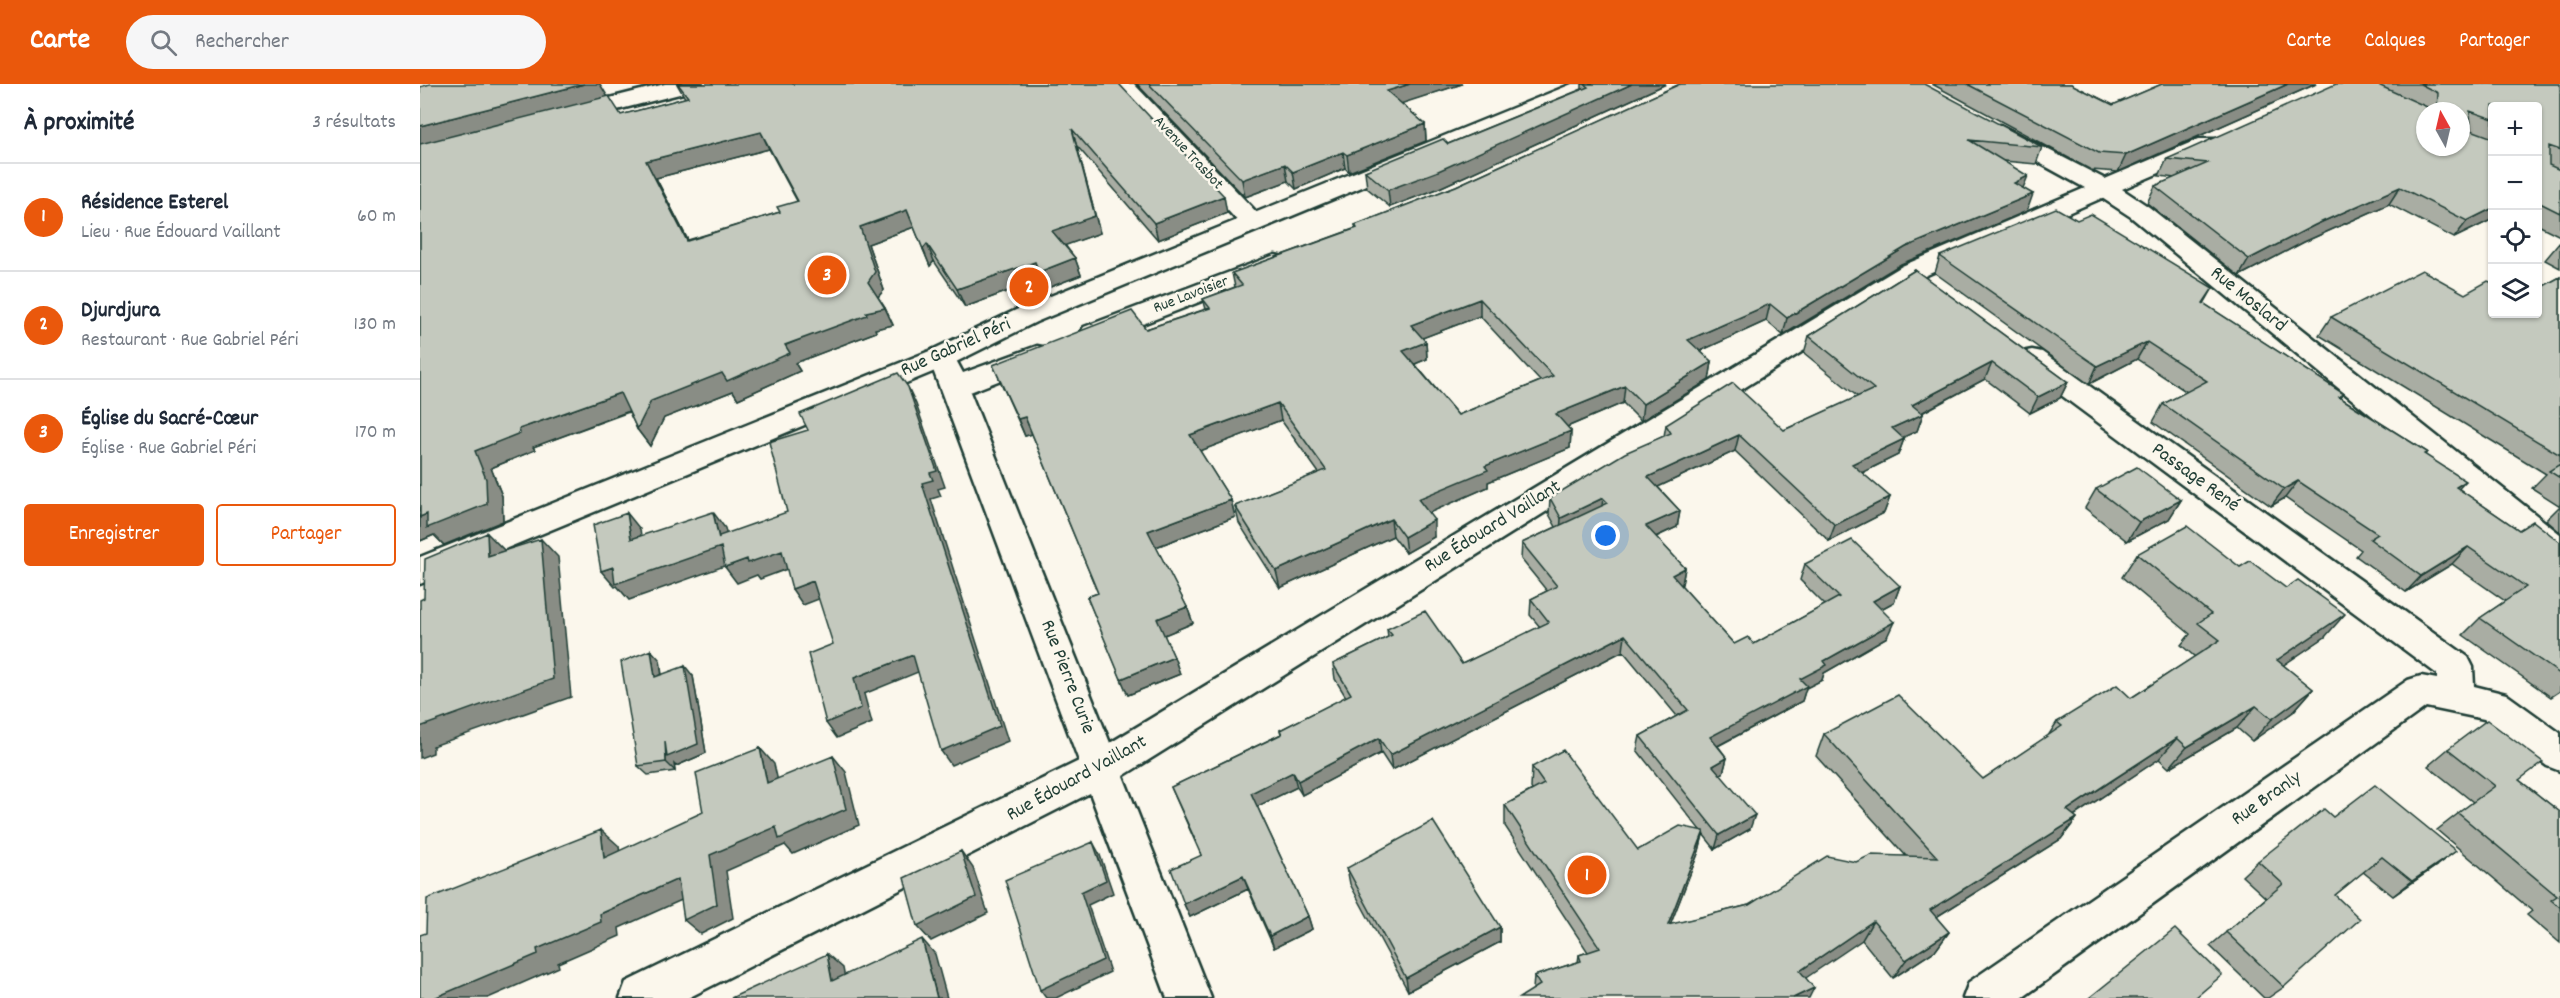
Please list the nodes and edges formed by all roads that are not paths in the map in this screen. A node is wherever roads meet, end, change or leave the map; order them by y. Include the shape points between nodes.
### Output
1 (691, 84) edge
2 (1122, 84) edge
3 (1590, 84) edge
4 (1974, 118) edge
5 (554, 120) edge
6 (2239, 129) edge
7 (2105, 189) junction
8 (1243, 227) junction
9 (1296, 254) edge
10 (1264, 267) junction
11 (1911, 272) junction
12 (1940, 293) edge
13 (2008, 342) edge
14 (949, 372) junction
15 (2560, 552) edge
16 (420, 571) edge
17 (2456, 697) junction
18 (2560, 754) edge
19 (1102, 768) junction
20 (642, 998) edge
21 (1190, 998) edge
22 (1985, 998) edge

1 - 5 street
2 - 8 street, Avenue Trasbot
3 - 8 street, Rue Gabriel Péri
4 - 7 street, Rue Moslard
6 - 7 street, Rue Édouard Vaillant
7 - 11 street, Rue Édouard Vaillant
7 - 15 street, Rue Moslard via 2140,212
8 - 10 street, Avenue Trasbot
8 - 14 street, Rue Gabriel Péri via 1026,316
9 - 10 street, Rue Lavoisier
10 - 14 street, Rue Lavoisier via 1065,344
11 - 12 street
11 - 19 street, Rue Édouard Vaillant
13 - 17 street, Passage René via 2455,667
14 - 16 street, Rue Gabriel Péri
14 - 19 street, Rue Pierre Curie
17 - 18 street, Rue Branly via 2493,705
17 - 22 street, Rue Branly via 2421,691
19 - 20 street, Rue Édouard Vaillant
19 - 21 street, Rue Pierre Curie

